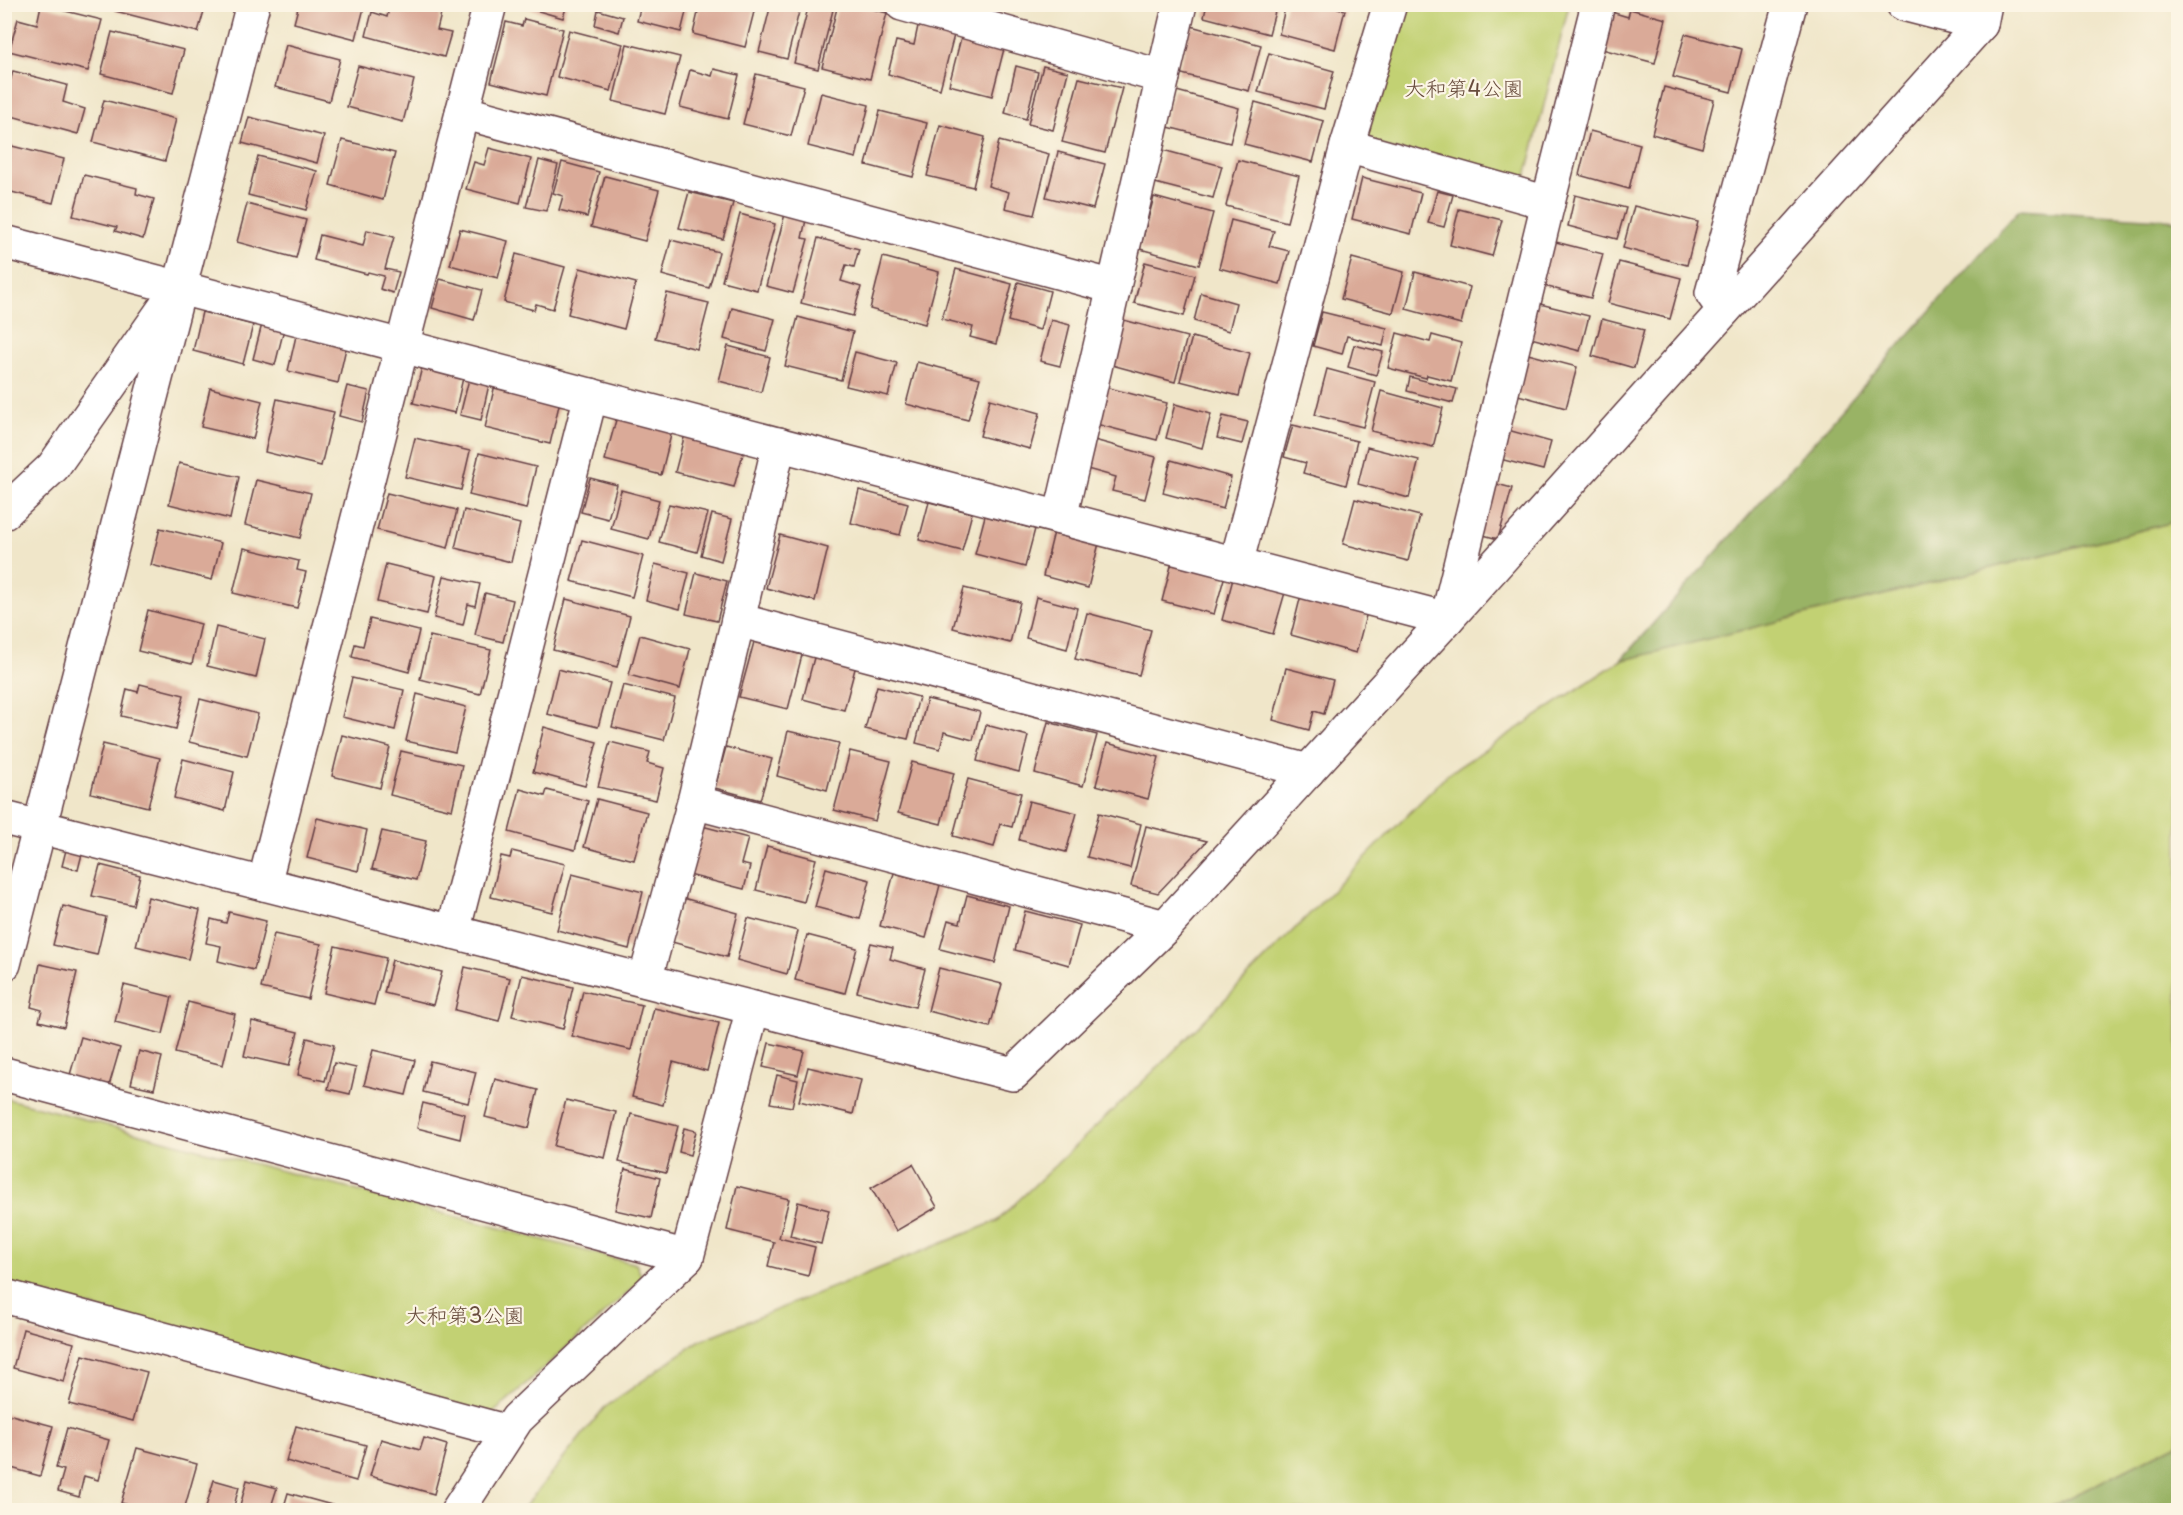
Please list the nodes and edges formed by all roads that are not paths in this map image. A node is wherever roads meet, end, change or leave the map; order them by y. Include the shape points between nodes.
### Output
1 (253, 4) edge
2 (490, 4) edge
3 (902, 4) edge
4 (1180, 4) edge
5 (1390, 4) edge
6 (1598, 4) edge
7 (1790, 4) edge
8 (1903, 4) edge
9 (1983, 14) edge
10 (1163, 77) junction
11 (462, 112) junction
12 (1347, 146) junction
13 (1548, 203) junction
14 (4, 242) edge
15 (180, 287) junction
16 (1114, 287) junction
17 (1724, 310) junction
18 (402, 346) junction
19 (591, 395) junction
20 (779, 444) junction
21 (4, 513) edge
22 (1060, 518) junction
23 (1236, 564) junction
24 (738, 620) junction
25 (1447, 620) junction
26 (1308, 771) junction
27 (694, 802) junction
28 (4, 818) edge
29 (40, 827) junction
30 (264, 884) junction
31 (1165, 927) junction
32 (453, 932) junction
33 (4, 964) edge
34 (645, 980) junction
35 (753, 1008) junction
36 (4, 1074) edge
37 (687, 1257) junction
38 (4, 1296) edge
39 (508, 1432) junction
40 (458, 1510) edge

1 - 15 street
2 - 11 street
3 - 10 street
4 - 10 street
5 - 12 street
6 - 13 street
7 - 17 street via 1712,294
8 - 9 street
9 - 17 street
10 - 16 street
11 - 16 street
11 - 18 street
12 - 13 street
12 - 23 street
13 - 25 street
14 - 15 street
15 - 18 street
15 - 21 street via 53,467
15 - 29 street
16 - 22 street
17 - 25 street
18 - 19 street
18 - 30 street
19 - 20 street
19 - 32 street
20 - 22 street
20 - 24 street
22 - 23 street
23 - 25 street
24 - 26 street
24 - 27 street
25 - 26 street
26 - 31 street
27 - 31 street
27 - 34 street
28 - 29 street
29 - 30 street
29 - 33 street
30 - 32 street
31 - 35 street via 1013,1074
32 - 34 street
34 - 35 street
35 - 37 street
36 - 37 street
37 - 39 street via 517,1419
38 - 39 street
39 - 40 street

